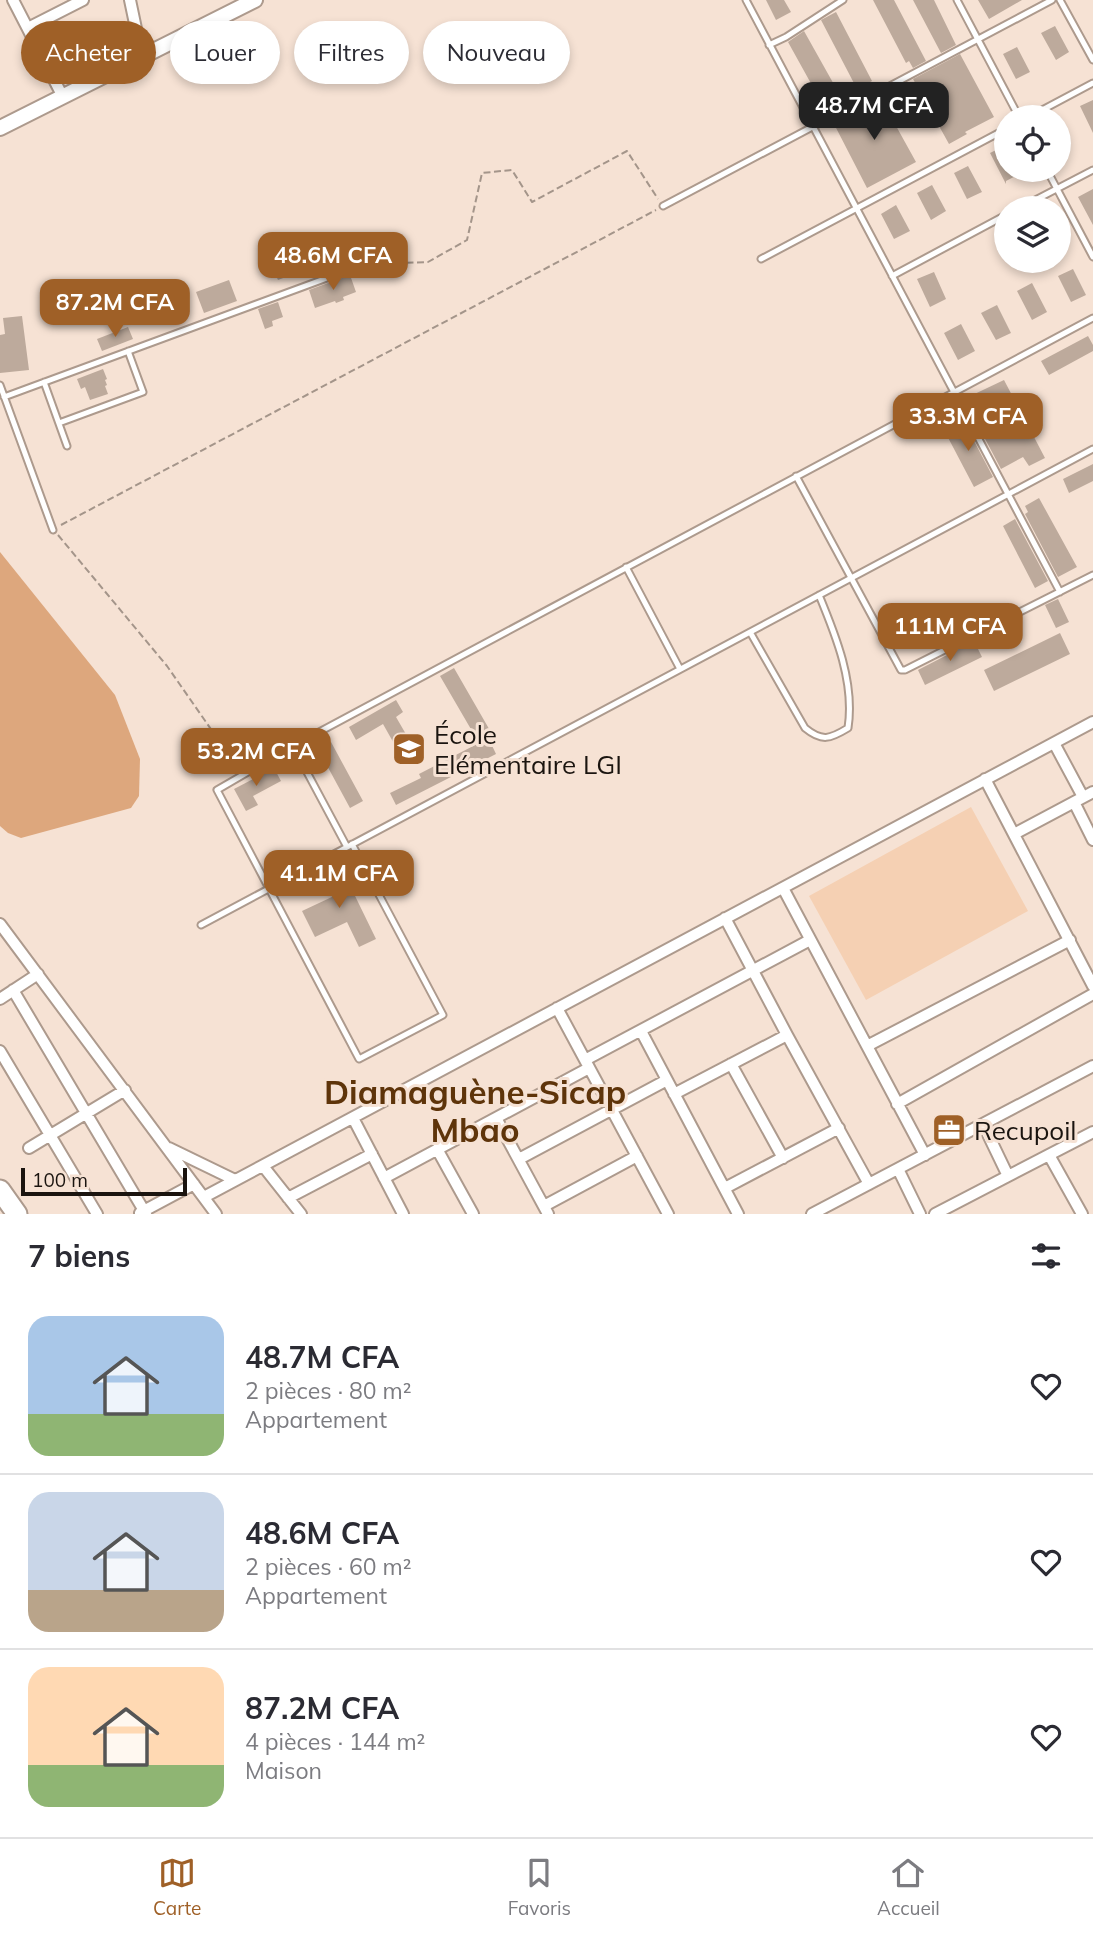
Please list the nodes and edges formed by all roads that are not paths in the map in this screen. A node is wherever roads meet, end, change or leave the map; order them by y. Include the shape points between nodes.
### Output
1 (13, 0) edge
2 (83, 0) edge
3 (130, 0) edge
4 (255, 0) edge
5 (746, 0) edge
6 (842, 0) edge
7 (957, 0) edge
8 (1052, 0) edge
9 (1060, 0) edge
10 (24, 21) edge
11 (42, 21) edge
12 (134, 21) edge
13 (977, 40) junction
14 (769, 44) junction
15 (156, 50) edge
16 (1093, 61) edge
17 (1093, 83) edge
18 (56, 84) edge
19 (89, 84) edge
20 (63, 97) junction
21 (1012, 105) edge
22 (1052, 105) edge
23 (1, 125) edge
24 (813, 127) junction
25 (994, 135) edge
26 (1093, 170) edge
27 (1053, 182) edge
28 (1057, 189) junction
29 (1043, 196) edge
30 (663, 206) road end
31 (856, 208) junction
32 (994, 221) edge
33 (1093, 257) edge
34 (761, 258) dead end
35 (365, 264) road end
36 (892, 276) junction
37 (1093, 318) edge
38 (128, 351) junction
39 (44, 382) junction
40 (0, 386) edge
41 (953, 392) junction
42 (4, 397) junction
43 (59, 423) junction
44 (67, 446) dead end
45 (1093, 449) edge
46 (796, 476) junction
47 (1007, 494) junction
48 (53, 530) road end
49 (626, 567) junction
50 (1093, 575) edge
51 (852, 577) junction
52 (1059, 592) junction
53 (819, 595) junction
54 (750, 632) junction
55 (680, 669) junction
56 (1093, 722) edge
57 (1054, 743) junction
58 (293, 746) junction
59 (985, 779) junction
60 (1083, 797) edge
61 (1014, 834) junction
62 (1093, 840) edge
63 (349, 846) junction
64 (783, 888) junction
65 (269, 889) junction
66 (725, 918) junction
67 (0, 924) edge
68 (201, 925) dead end
69 (810, 940) junction
70 (1070, 940) junction
71 (753, 971) junction
72 (38, 974) junction
73 (1093, 986) edge
74 (13, 990) junction
75 (1093, 994) edge
76 (0, 999) edge
77 (557, 1008) junction
78 (640, 1031) junction
79 (786, 1035) junction
80 (867, 1046) junction
81 (0, 1051) edge
82 (587, 1064) junction
83 (731, 1064) junction
84 (1093, 1066) edge
85 (667, 1080) junction
86 (125, 1090) junction
87 (674, 1094) junction
88 (897, 1104) junction
89 (612, 1109) junction
90 (86, 1113) junction
91 (353, 1118) junction
92 (496, 1118) junction
93 (983, 1124) junction
94 (839, 1129) junction
95 (1093, 1132) edge
96 (50, 1135) junction
97 (166, 1146) junction
98 (29, 1148) dead end
99 (437, 1149) junction
100 (372, 1154) junction
101 (925, 1155) junction
102 (1049, 1155) junction
103 (637, 1156) junction
104 (783, 1158) junction
105 (519, 1159) junction
106 (263, 1166) junction
107 (898, 1169) junction
108 (1008, 1176) junction
109 (384, 1178) junction
110 (235, 1180) junction
111 (194, 1184) junction
112 (869, 1184) junction
113 (724, 1188) junction
114 (0, 1190) edge
115 (204, 1197) junction
116 (288, 1198) junction
117 (546, 1210) edge
118 (826, 1211) edge
119 (143, 1213) edge
120 (17, 1214) edge
121 (97, 1214) edge
122 (216, 1214) edge
123 (301, 1214) edge
124 (403, 1214) edge
125 (473, 1214) edge
126 (668, 1214) edge
127 (738, 1214) edge
128 (812, 1214) edge
129 (920, 1214) edge
130 (935, 1214) edge
131 (1082, 1214) edge

1 - 10 street
2 - 11 street
3 - 12 street
4 - 15 street
5 - 14 lane
6 - 14 lane
7 - 13 lane
8 - 13 lane
9 - 16 lane
13 - 21 lane
13 - 24 lane
14 - 24 lane
17 - 22 lane
18 - 20 street
19 - 20 street
20 - 23 street
24 - 30 lane
24 - 31 lane
25 - 31 lane
26 - 28 lane
27 - 28 lane
28 - 29 lane
28 - 33 lane
31 - 34 lane
31 - 36 lane
32 - 36 lane
35 - 38 lane
36 - 41 lane
37 - 41 lane
38 - 39 lane
38 - 43 lane via 143,392
39 - 42 lane
39 - 43 lane
40 - 42 lane
41 - 46 lane
41 - 47 lane
42 - 48 lane
43 - 44 lane
45 - 47 lane
46 - 49 lane
46 - 51 lane
47 - 51 lane
47 - 52 lane
49 - 55 lane
49 - 58 lane
50 - 52 lane
51 - 52 lane via 901,670
51 - 53 lane
53 - 54 lane
53 - 54 lane via 847,677 848,728 838,734 816,737 805,728
54 - 55 lane
55 - 63 lane
56 - 57 street
57 - 59 street
57 - 60 street
58 - 63 lane
58 - 65 lane via 217,790
59 - 61 street
59 - 64 street
60 - 61 street
60 - 62 street
61 - 70 street
63 - 65 lane
63 - 65 lane via 443,1015 359,1059
64 - 66 street
64 - 69 street
65 - 68 lane
66 - 71 street
66 - 77 street
67 - 72 street
69 - 71 street
69 - 80 street
70 - 73 street
70 - 80 street
71 - 78 street
71 - 79 street
72 - 74 street
72 - 86 street
74 - 76 street
74 - 90 street
75 - 88 street
77 - 82 street
77 - 91 street
78 - 82 street
78 - 85 street
79 - 83 street
79 - 94 street
80 - 88 street
81 - 96 street
82 - 89 street
82 - 92 street
83 - 87 street
83 - 104 street
84 - 93 street
85 - 87 street
85 - 89 street
86 - 90 street
86 - 97 street
87 - 113 street
88 - 101 street
89 - 103 street
89 - 105 street
90 - 96 street
90 - 119 street
91 - 100 street
91 - 106 street
92 - 99 street
92 - 105 street
93 - 101 street
93 - 108 street
94 - 104 street
94 - 112 street
95 - 102 street
96 - 98 street
96 - 121 street
97 - 110 street
97 - 111 street
99 - 109 street
99 - 125 street
100 - 109 street
100 - 116 street
101 - 107 street
102 - 108 street
102 - 131 street
103 - 117 street
103 - 126 street
104 - 113 street
105 - 117 street
106 - 110 street
106 - 116 street
107 - 112 street
107 - 129 street
108 - 130 street
109 - 124 street
110 - 115 street
111 - 115 street
111 - 119 street
112 - 118 street
113 - 127 street
114 - 120 highway
115 - 122 street
116 - 123 street
118 - 128 street

